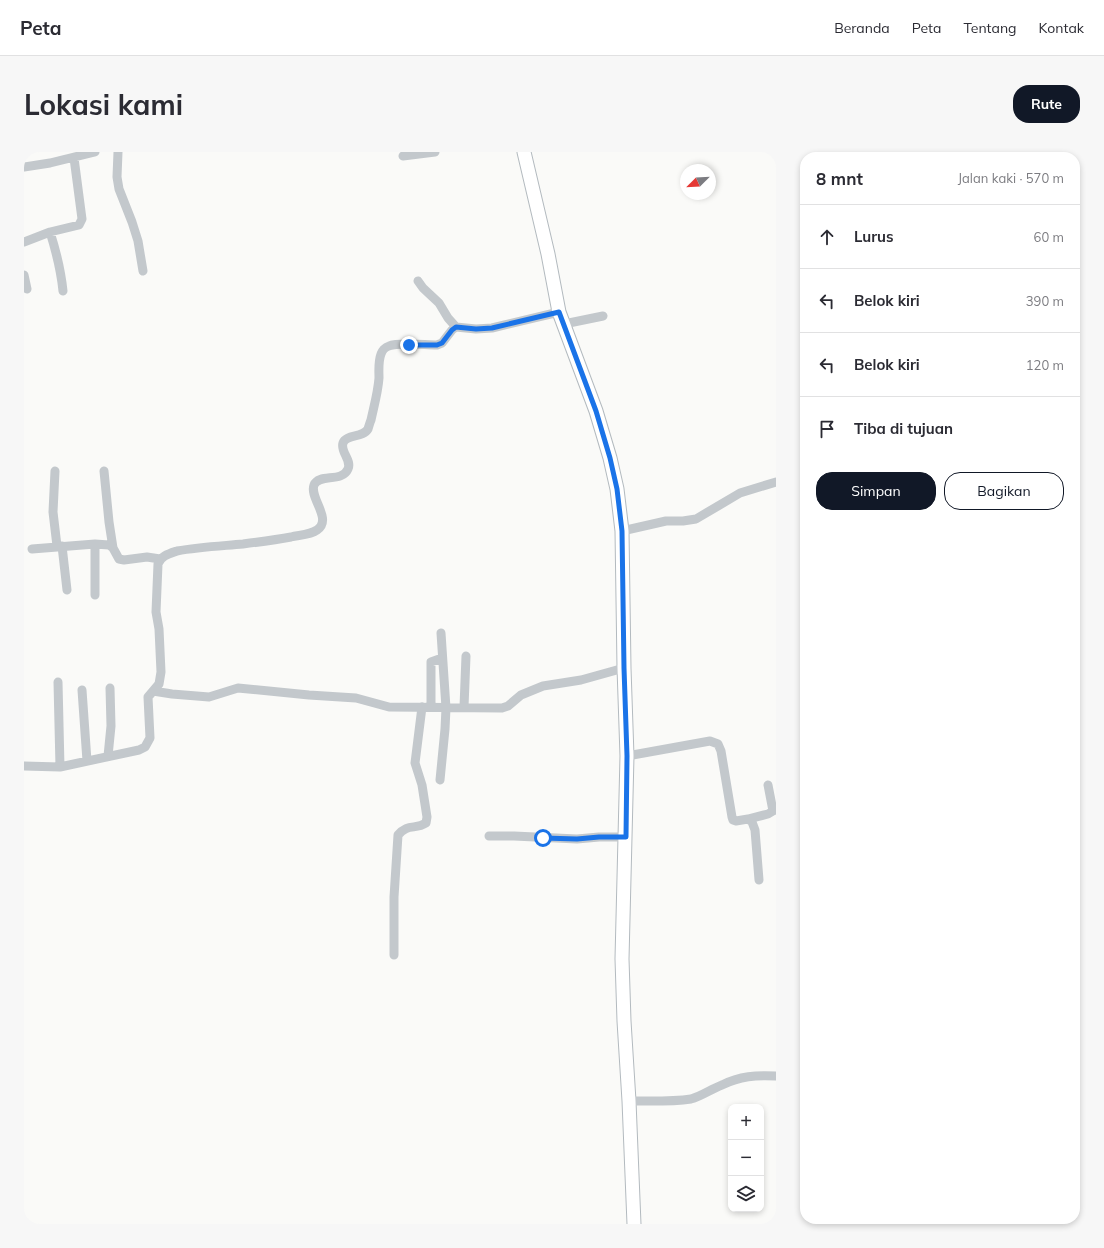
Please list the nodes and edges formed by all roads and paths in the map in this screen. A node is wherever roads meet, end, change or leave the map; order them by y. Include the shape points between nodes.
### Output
1 (118, 152) edge
2 (435, 152) edge
3 (524, 152) edge
4 (90, 153) edge
5 (403, 156) dead end
6 (74, 158) junction
7 (24, 167) edge
8 (50, 232) junction
9 (24, 242) edge
10 (144, 271) dead end
11 (24, 275) edge
12 (418, 281) dead end
13 (27, 289) dead end
14 (63, 291) dead end
15 (603, 316) dead end
16 (561, 318) junction
17 (456, 327) junction
18 (55, 471) dead end
19 (104, 471) dead end
20 (776, 482) edge
21 (622, 531) junction
22 (95, 544) junction
23 (59, 546) junction
24 (32, 548) dead end
25 (113, 548) junction
26 (160, 559) junction
27 (68, 590) dead end
28 (95, 595) dead end
29 (441, 633) dead end
30 (466, 656) dead end
31 (442, 658) junction
32 (624, 668) junction
33 (58, 682) dead end
34 (110, 688) dead end
35 (82, 690) dead end
36 (153, 691) junction
37 (426, 707) junction
38 (464, 707) junction
39 (446, 708) junction
40 (108, 756) junction
41 (627, 756) junction
42 (87, 761) junction
43 (24, 766) edge
44 (60, 767) junction
45 (440, 780) dead end
46 (768, 785) dead end
47 (774, 810) edge
48 (748, 818) junction
49 (489, 836) dead end
50 (626, 837) junction
51 (759, 880) dead end
52 (394, 954) dead end
53 (776, 1076) edge
54 (629, 1101) junction
55 (634, 1224) edge

1 - 10 street via 119,189 138,241
2 - 5 street
3 - 16 main road
4 - 6 street
6 - 7 street
6 - 8 street via 81,223
8 - 9 street
8 - 14 street
11 - 13 street
12 - 17 street via 439,303
15 - 16 street
16 - 17 street via 492,328
16 - 21 main road via 596,411 610,458
17 - 26 street via 437,345 396,344 383,350 368,429 343,443 348,469 338,477 322,479 314,485 322,516 317,530 242,544 184,549
18 - 23 street via 53,512
19 - 25 street
20 - 21 street via 740,493 696,518 666,521
21 - 32 main road
22 - 23 street
22 - 25 street via 109,545
22 - 28 street
23 - 24 street
23 - 27 street
25 - 26 street via 120,560 147,557
26 - 36 street via 156,612 161,672 159,684
29 - 31 street
30 - 38 street
31 - 37 street via 431,662
31 - 39 street
32 - 38 street via 581,680 544,686 521,695 505,708
32 - 41 main road
33 - 44 street
34 - 40 street via 111,726
35 - 42 street
36 - 37 street via 209,697 238,688 356,698 389,707
36 - 40 street via 148,698 150,738 145,747
37 - 39 street
37 - 52 street via 415,763 422,785 427,817 426,823 408,827 398,835
38 - 39 street
39 - 45 street
40 - 42 street
41 - 48 street via 710,740 715,742 721,751 733,820 736,822
41 - 50 main road
42 - 44 street
43 - 44 street
46 - 47 street
47 - 48 street via 768,814
48 - 51 street via 754,830
49 - 50 street via 577,839
50 - 54 main road via 622,959
53 - 54 street via 755,1075 737,1079 692,1098
54 - 55 main road

